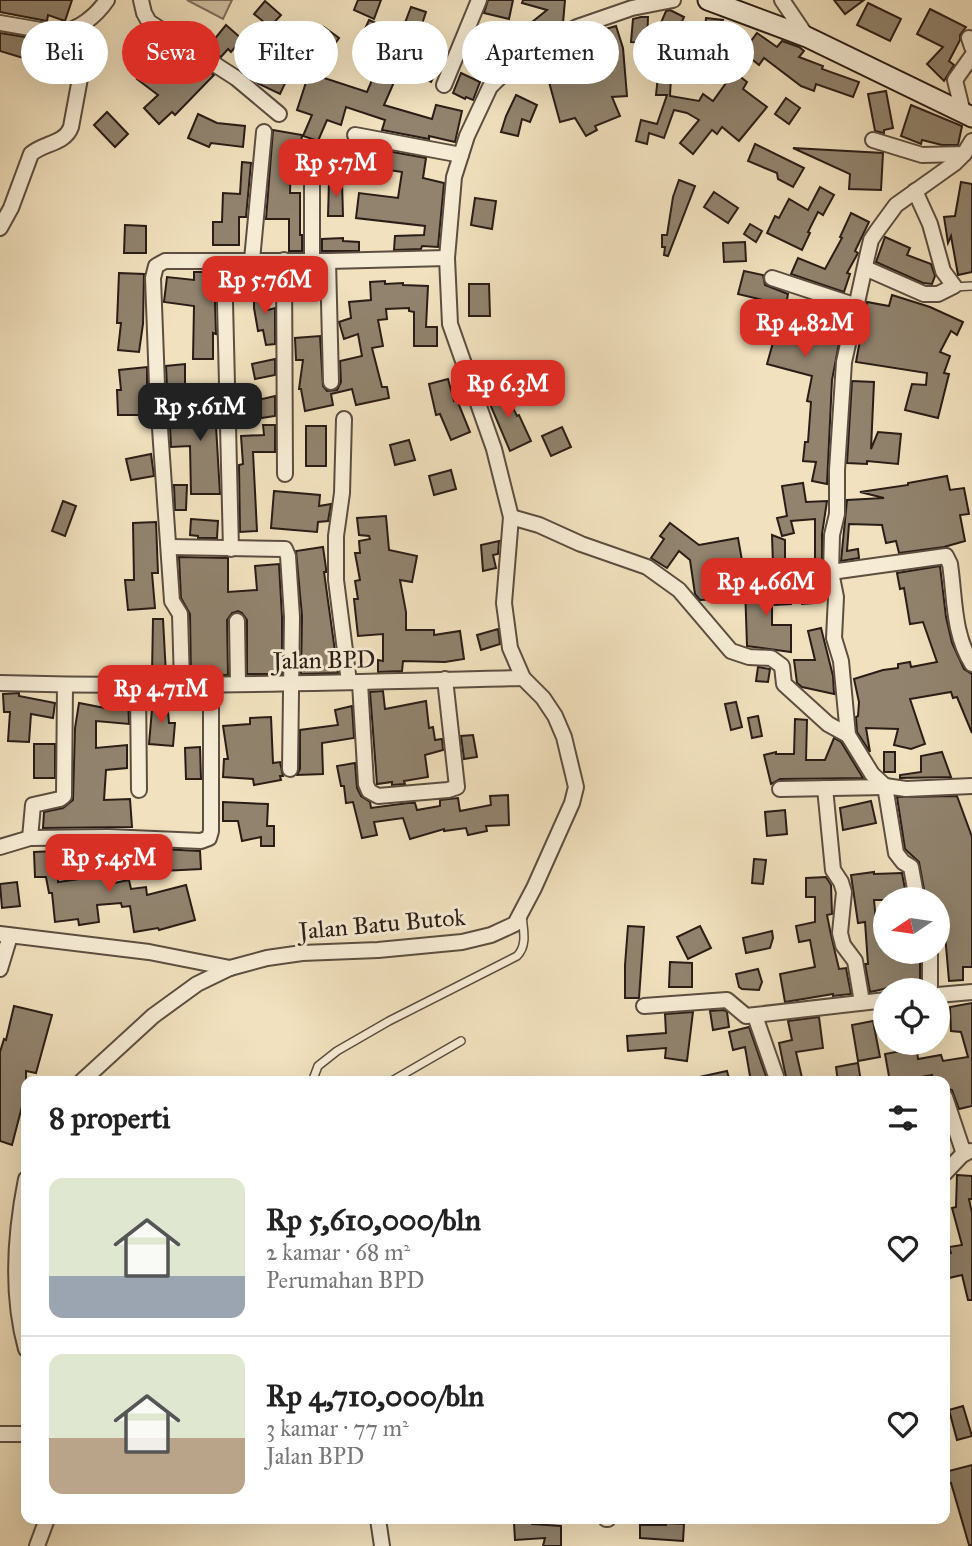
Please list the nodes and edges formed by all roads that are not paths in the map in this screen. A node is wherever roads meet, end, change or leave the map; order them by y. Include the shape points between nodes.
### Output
1 (107, 0) edge
2 (141, 0) edge
3 (480, 0) edge
4 (673, 0) edge
5 (708, 0) edge
6 (782, 0) edge
7 (84, 21) edge
8 (0, 23) edge
9 (21, 27) edge
10 (807, 37) junction
11 (972, 56) edge
12 (80, 84) edge
13 (444, 85) dead end
14 (279, 114) dead end
15 (968, 115) edge
16 (264, 132) dead end
17 (355, 135) dead end
18 (873, 140) dead end
19 (972, 141) edge
20 (964, 154) junction
21 (461, 155) junction
22 (312, 159) dead end
23 (915, 191) junction
24 (0, 228) edge
25 (447, 258) junction
26 (251, 260) junction
27 (284, 260) junction
28 (224, 261) junction
29 (312, 261) junction
30 (328, 261) junction
31 (865, 268) junction
32 (772, 278) dead end
33 (954, 286) junction
34 (972, 286) edge
35 (857, 306) junction
36 (331, 382) dead end
37 (344, 419) dead end
38 (285, 474) dead end
39 (511, 517) junction
40 (169, 547) junction
41 (231, 549) junction
42 (831, 572) junction
43 (721, 577) dead end
44 (237, 621) dead end
45 (972, 664) edge
46 (523, 678) junction
47 (445, 679) junction
48 (354, 682) junction
49 (0, 683) edge
50 (183, 683) junction
51 (211, 683) junction
52 (238, 683) junction
53 (292, 684) junction
54 (65, 685) junction
55 (138, 686) junction
56 (848, 735) junction
57 (290, 769) dead end
58 (885, 786) junction
59 (972, 786) edge
60 (825, 788) junction
61 (780, 789) dead end
62 (139, 790) dead end
63 (30, 838) junction
64 (0, 847) edge
65 (915, 887) edge
66 (522, 908) junction
67 (5, 935) edge
68 (230, 968) junction
69 (0, 969) edge
70 (972, 992) edge
71 (950, 994) edge
72 (873, 1001) edge
73 (862, 1002) junction
74 (644, 1006) dead end
75 (755, 1016) junction
76 (461, 1041) dead end
77 (88, 1076) edge
78 (314, 1076) edge
79 (400, 1076) edge
80 (776, 1076) edge
81 (950, 1109) edge
82 (968, 1152) edge
83 (950, 1168) edge
84 (21, 1284) edge
85 (21, 1324) edge
86 (0, 1434) edge
87 (21, 1434) edge
88 (45, 1524) edge
89 (379, 1524) edge
90 (37, 1546) edge
91 (382, 1546) edge

1 - 7 street
2 - 14 street via 149,22 236,78
3 - 13 street
4 - 21 street, Jalan Batu Butok via 577,27 524,53 490,87
5 - 10 main road
6 - 10 street
8 - 9 street
10 - 15 main road
11 - 15 street via 955,80
12 - 24 street via 72,127 64,138 31,154
16 - 26 street
17 - 21 street
18 - 20 street via 922,155
19 - 20 street
20 - 23 street
21 - 25 street, Jalan Batu Butok via 454,177
22 - 29 street
23 - 31 street via 884,218
23 - 33 street via 943,271
25 - 30 street
25 - 39 street, Jalan Batu Butok via 450,324 494,449
26 - 27 street
26 - 28 street
27 - 29 street
27 - 38 street
28 - 40 street via 166,261 156,266 153,278
28 - 41 street
29 - 30 street
30 - 36 street
31 - 33 street via 924,294 939,294
31 - 35 street
32 - 35 street
33 - 34 lane
35 - 42 street via 844,362
37 - 48 street via 336,580
39 - 46 street, Jalan Batu Butok via 504,603 510,648
39 - 56 street via 647,566 680,590 731,651 771,658 782,666 784,684 828,724
40 - 41 street
40 - 50 street via 172,601 180,614
41 - 53 street via 278,548 288,556
42 - 43 street
42 - 45 street via 946,557 956,624
42 - 56 street via 836,597 834,638
44 - 52 street
46 - 47 street, Jalan BPD
46 - 66 street, Jalan Batu Butok via 555,716 576,787
47 - 48 street, Jalan BPD
47 - 48 street via 457,787 378,796 366,784
48 - 53 street, Jalan BPD
49 - 54 street, Jalan BPD
50 - 51 street, Jalan BPD
50 - 55 street, Jalan BPD
51 - 52 street, Jalan BPD
51 - 63 street via 209,838
52 - 53 street, Jalan BPD
53 - 57 street
54 - 55 street, Jalan BPD
54 - 63 street via 64,796 33,805
55 - 62 street
56 - 58 street
58 - 59 street
58 - 60 street
58 - 65 street via 896,853 911,867
60 - 61 street
60 - 73 street via 833,870 844,892 840,933 855,961
63 - 64 street
66 - 68 street, Jalan Batu Butok via 515,924 477,940 302,953
66 - 78 lane via 524,944 517,956 337,1051 318,1066
67 - 68 street via 149,952
67 - 69 street
68 - 77 street, Jalan Batu Butok via 153,1016
70 - 71 street
72 - 73 street
73 - 75 street
74 - 75 street via 727,1000 742,1015
75 - 80 street
76 - 79 lane
81 - 82 street
82 - 83 street
84 - 85 street via 17,1304
86 - 87 street
88 - 90 street
89 - 91 street

